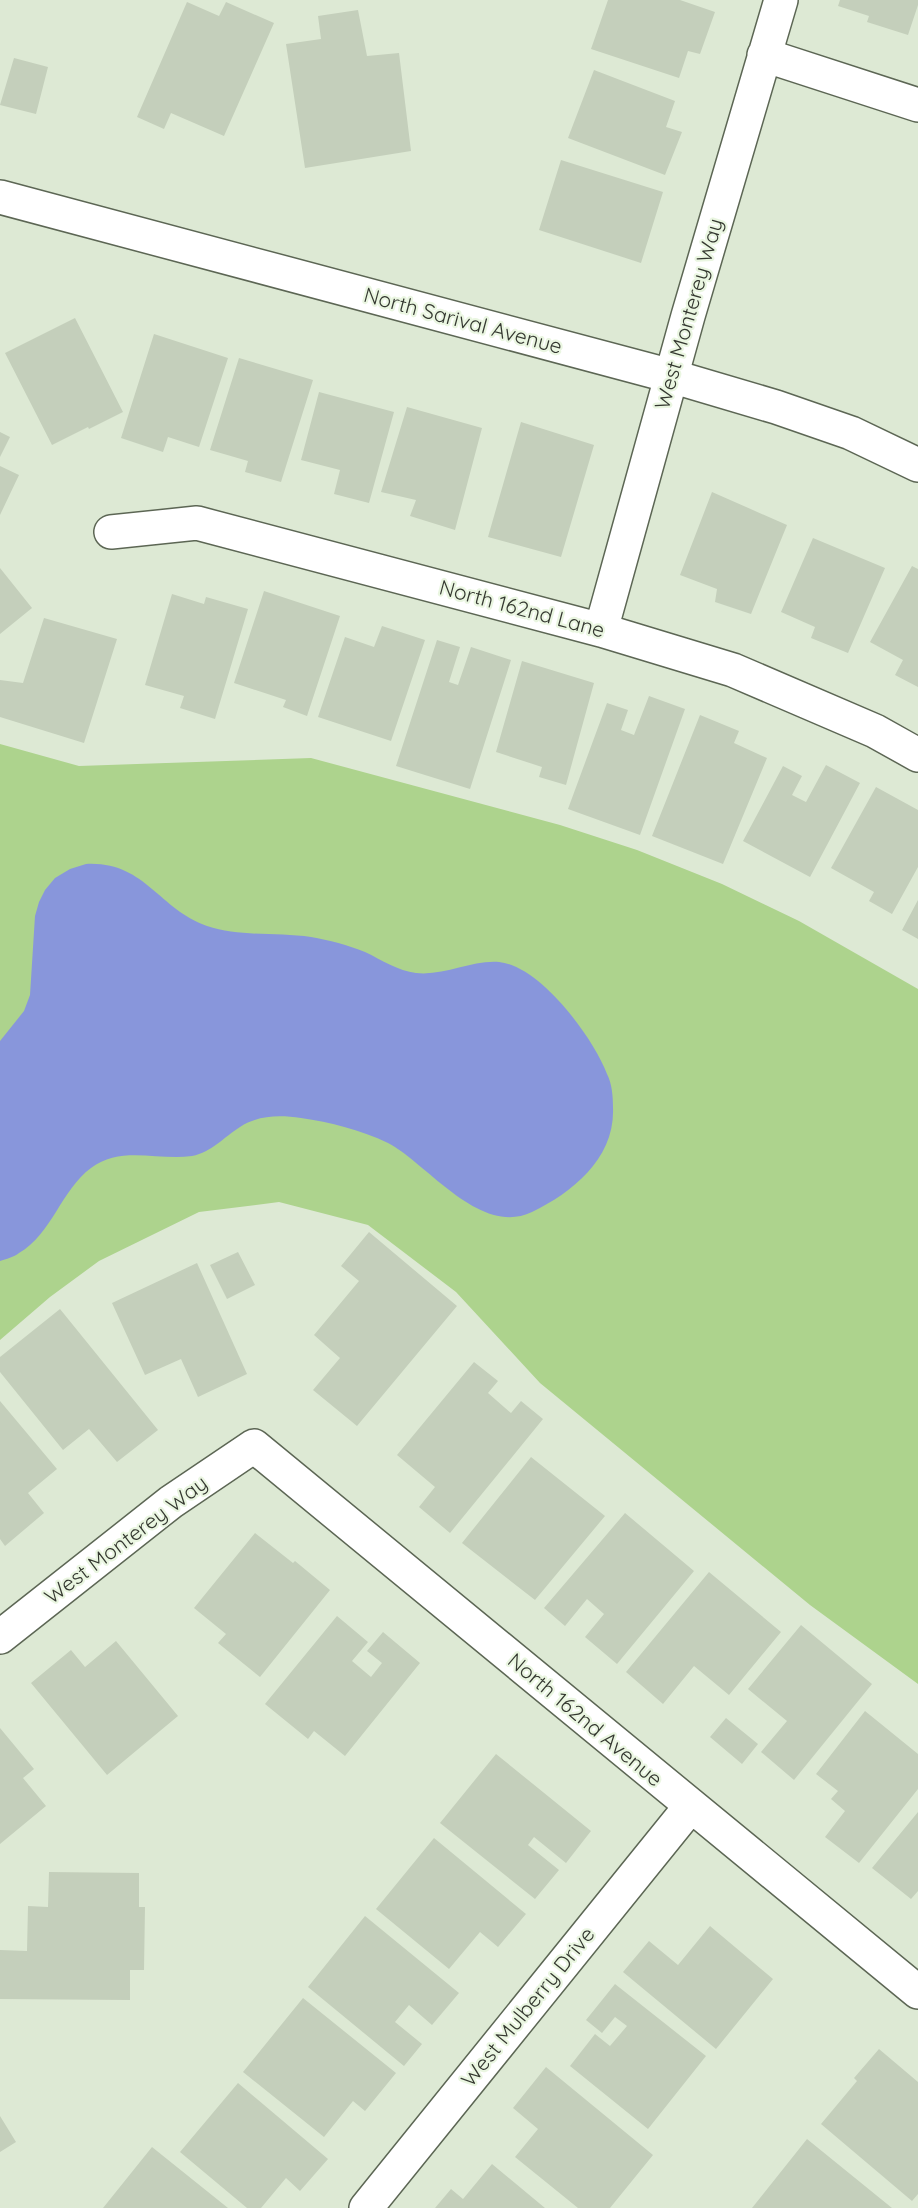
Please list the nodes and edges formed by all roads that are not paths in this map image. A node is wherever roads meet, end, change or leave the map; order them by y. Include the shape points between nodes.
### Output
1 (781, 0) edge
2 (764, 55) junction
3 (918, 105) edge
4 (0, 197) edge
5 (671, 376) junction
6 (918, 465) edge
7 (111, 532) dead end
8 (601, 630) junction
9 (918, 755) edge
10 (254, 1446) joint
11 (0, 1637) edge
12 (690, 1807) junction
13 (918, 1992) edge
14 (366, 2208) edge

1 - 2 street, West Monterey Way
2 - 3 street
2 - 5 street, West Monterey Way
4 - 5 street, North Sarival Avenue
5 - 6 street, North Sarival Avenue via 850,433
5 - 8 street, West Monterey Way
7 - 8 street, North 162nd Lane via 197,523
8 - 9 street, North 162nd Lane via 733,670 875,731
10 - 11 street, West Monterey Way via 171,1502
10 - 12 street, North 162nd Avenue
12 - 13 street, North 162nd Avenue
12 - 14 street, West Mulberry Drive

